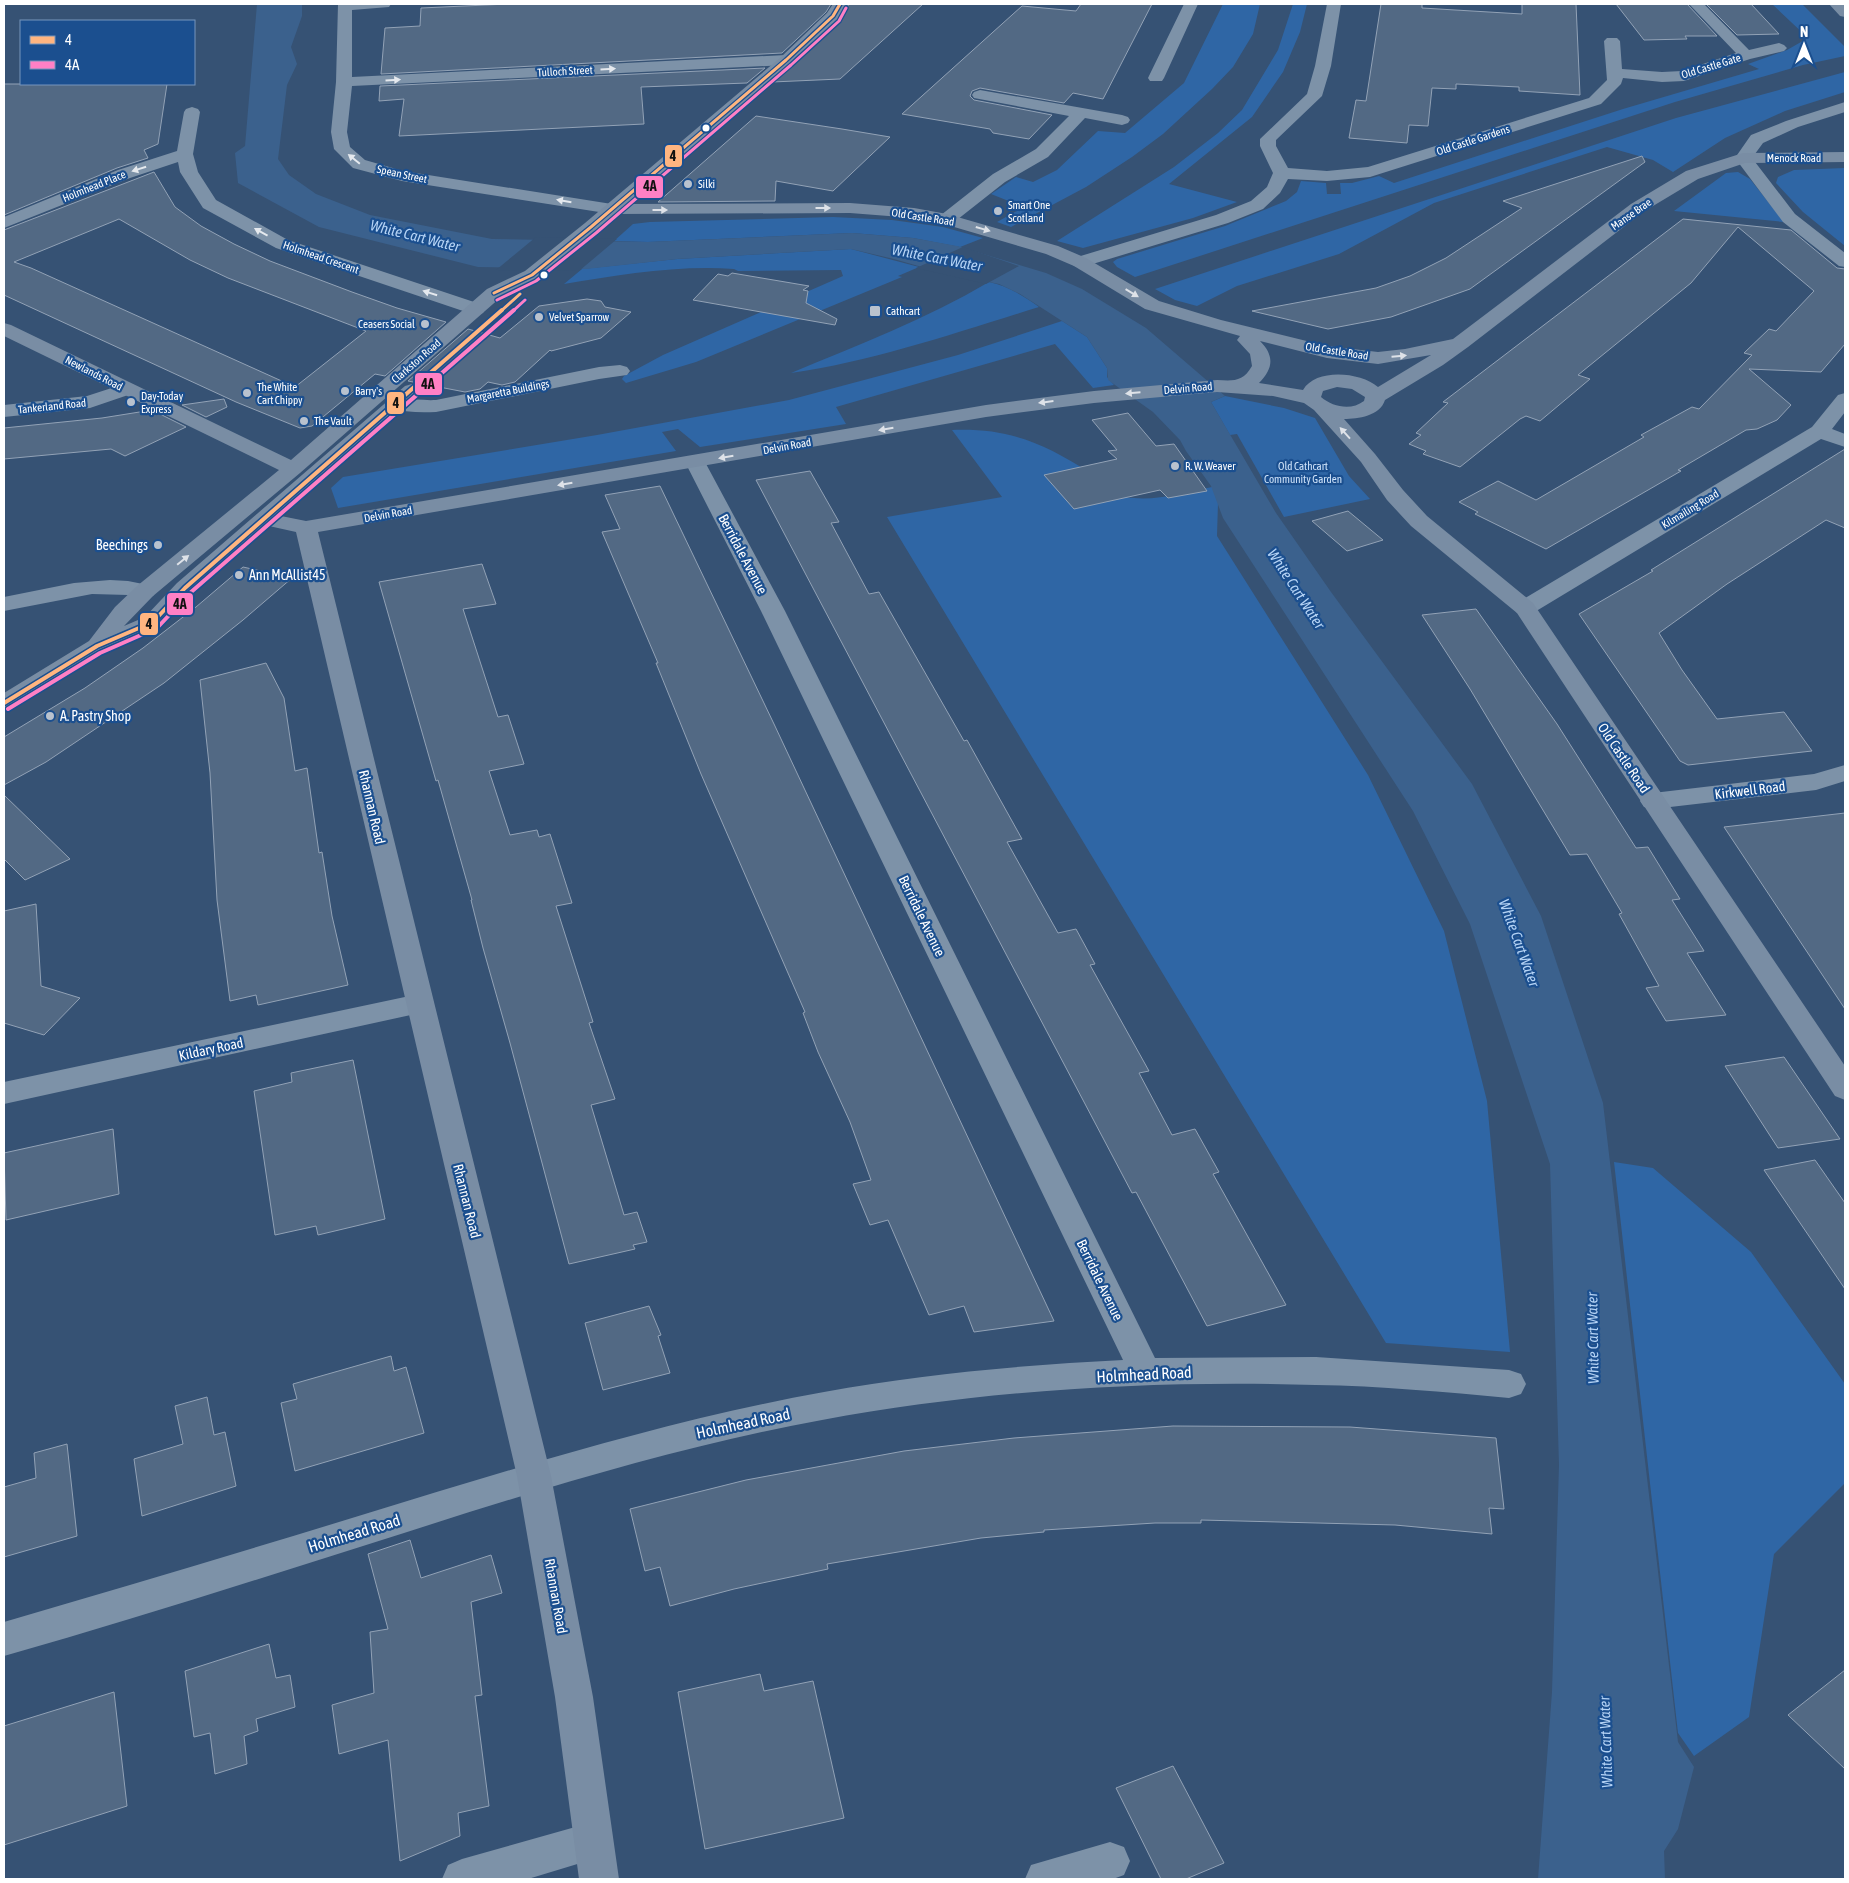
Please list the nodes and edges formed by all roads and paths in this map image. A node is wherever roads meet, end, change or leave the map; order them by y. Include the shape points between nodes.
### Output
1 (384, 4) edge
2 (840, 4) edge
3 (1191, 4) edge
4 (1334, 4) edge
5 (1696, 4) edge
6 (1836, 4) edge
7 (345, 5) edge
8 (1845, 13) edge
9 (1612, 42) dead end
10 (1779, 48) dead end
11 (1746, 55) junction
12 (786, 60) junction
13 (1616, 73) junction
14 (1156, 78) dead end
15 (344, 82) junction
16 (980, 95) dead end
17 (1845, 106) edge
18 (192, 112) dead end
19 (1081, 113) junction
20 (1122, 120) dead end
21 (185, 154) junction
22 (1845, 157) edge
23 (1744, 158) junction
24 (1282, 173) junction
25 (612, 210) junction
26 (947, 219) junction
27 (4, 223) edge
28 (1080, 262) junction
29 (1845, 262) edge
30 (532, 275) junction
31 (476, 309) junction
32 (1214, 324) junction
33 (4, 328) edge
34 (1248, 340) junction
35 (1461, 343) junction
36 (1436, 361) junction
37 (620, 371) dead end
38 (1343, 381) junction
39 (1239, 387) junction
40 (127, 389) junction
41 (1845, 399) edge
42 (1374, 400) junction
43 (1316, 403) junction
44 (395, 404) junction
45 (4, 411) edge
46 (1818, 431) junction
47 (1845, 441) edge
48 (1368, 458) junction
49 (694, 462) junction
50 (292, 468) junction
51 (266, 519) junction
52 (306, 528) junction
53 (145, 591) junction
54 (4, 604) edge
55 (1525, 608) junction
56 (97, 646) junction
57 (4, 703) edge
58 (1845, 773) edge
59 (1653, 802) junction
60 (419, 1004) junction
61 (1845, 1089) edge
62 (4, 1093) edge
63 (1146, 1373) junction
64 (1510, 1384) dead end
65 (534, 1476) junction
66 (4, 1639) edge
67 (593, 1841) junction
68 (1110, 1861) dead end
69 (462, 1879) edge
70 (599, 1879) edge
71 (1044, 1879) edge

1 - 7 street
2 - 12 main road via 833,16
3 - 14 street
4 - 24 street via 1314,96 1268,139 1268,146
5 - 11 street, Old Castle Gate
6 - 8 main road
7 - 15 street, Spean Street
9 - 13 street
10 - 11 street, Old Castle Gate
11 - 13 street, Old Castle Gate via 1684,76
15 -> 12 street, Tulloch Street
12 - 25 main road
13 - 24 street, Old Castle Gardens via 1615,81 1595,101 1404,163 1361,173 1327,176
25 -> 15 street, Spean Street via 402,176 359,164 342,149 339,132
16 - 19 street
17 - 23 street via 1757,139
18 - 21 street, Holmhead Crescent
19 - 20 street
19 - 26 street via 1042,153 998,178
21 -> 27 street, Holmhead Place via 124,174
31 -> 21 street, Holmhead Crescent via 282,244 209,204 189,172
22 - 23 main road, Menock Road
23 - 29 street via 1789,218
23 - 35 main road, Manse Brae via 1692,175 1637,208
24 - 28 street via 1274,189 1257,206
25 -> 26 main road, Old Castle Road via 850,208
25 - 30 main road
26 -> 28 main road, Old Castle Road via 1052,250
28 -> 32 main road, Old Castle Road via 1152,306
30 - 31 main road, Clarkston Road via 494,293
30 - 44 main road, Clarkston Road via 520,294
31 - 50 main road, Clarkston Road
32 - 34 main road, Old Castle Road
32 -> 35 main road, Old Castle Road via 1327,352 1378,358 1406,356
33 - 40 main road, Newlands Road
34 - 38 main road, Old Castle Road
34 - 39 main road via 1261,355 1262,362 1250,382
35 - 36 main road, Manse Brae
36 - 38 main road, Manse Brae via 1377,379
36 - 42 main road, Manse Brae
37 - 44 street, Margaretta Buildings via 436,406
38 - 42 main road, Old Castle Road via 1366,388
38 - 43 main road via 1319,384 1313,388 1310,393
39 - 43 main road, Delvin Road via 1273,390
39 -> 49 main road, Delvin Road via 1217,386 1094,397 996,410
40 - 45 street, Tankerland Road via 90,402
40 - 50 main road, Newlands Road
41 - 46 street, Kilmailing Road
42 - 43 main road via 1370,407 1352,412 1331,410
42 - 48 main road
48 -> 43 main road, Old Castle Road
44 - 51 main road, Clarkston Road
46 - 47 street
46 - 55 street, Kilmailing Road
48 - 55 main road, Old Castle Road via 1395,495 1419,520
49 -> 52 main road, Delvin Road
49 - 63 street, Berridale Avenue via 773,612
50 - 51 main road, Clarkston Road
53 -> 50 main road, Clarkston Road
51 - 52 main road, Delvin Road
51 - 56 main road, Clarkston Road via 185,588 153,622
52 - 60 main road, Rhannan Road
53 - 54 street via 132,587 98,587
53 - 56 main road, Clarkston Road via 123,612
55 - 59 main road, Old Castle Road
56 - 57 main road, Clarkston Road
58 - 59 street, Kirkwell Road via 1816,782
59 - 61 main road, Old Castle Road
60 - 62 street, Kildary Road
60 - 65 main road, Rhannan Road
63 - 64 street, Holmhead Road via 1316,1371
63 - 65 street, Holmhead Road via 1032,1380 890,1395 737,1424
65 - 66 street, Holmhead Road
65 - 67 main road, Rhannan Road via 574,1698
67 - 69 street
67 - 70 main road, Rhannan Road
68 - 71 street

